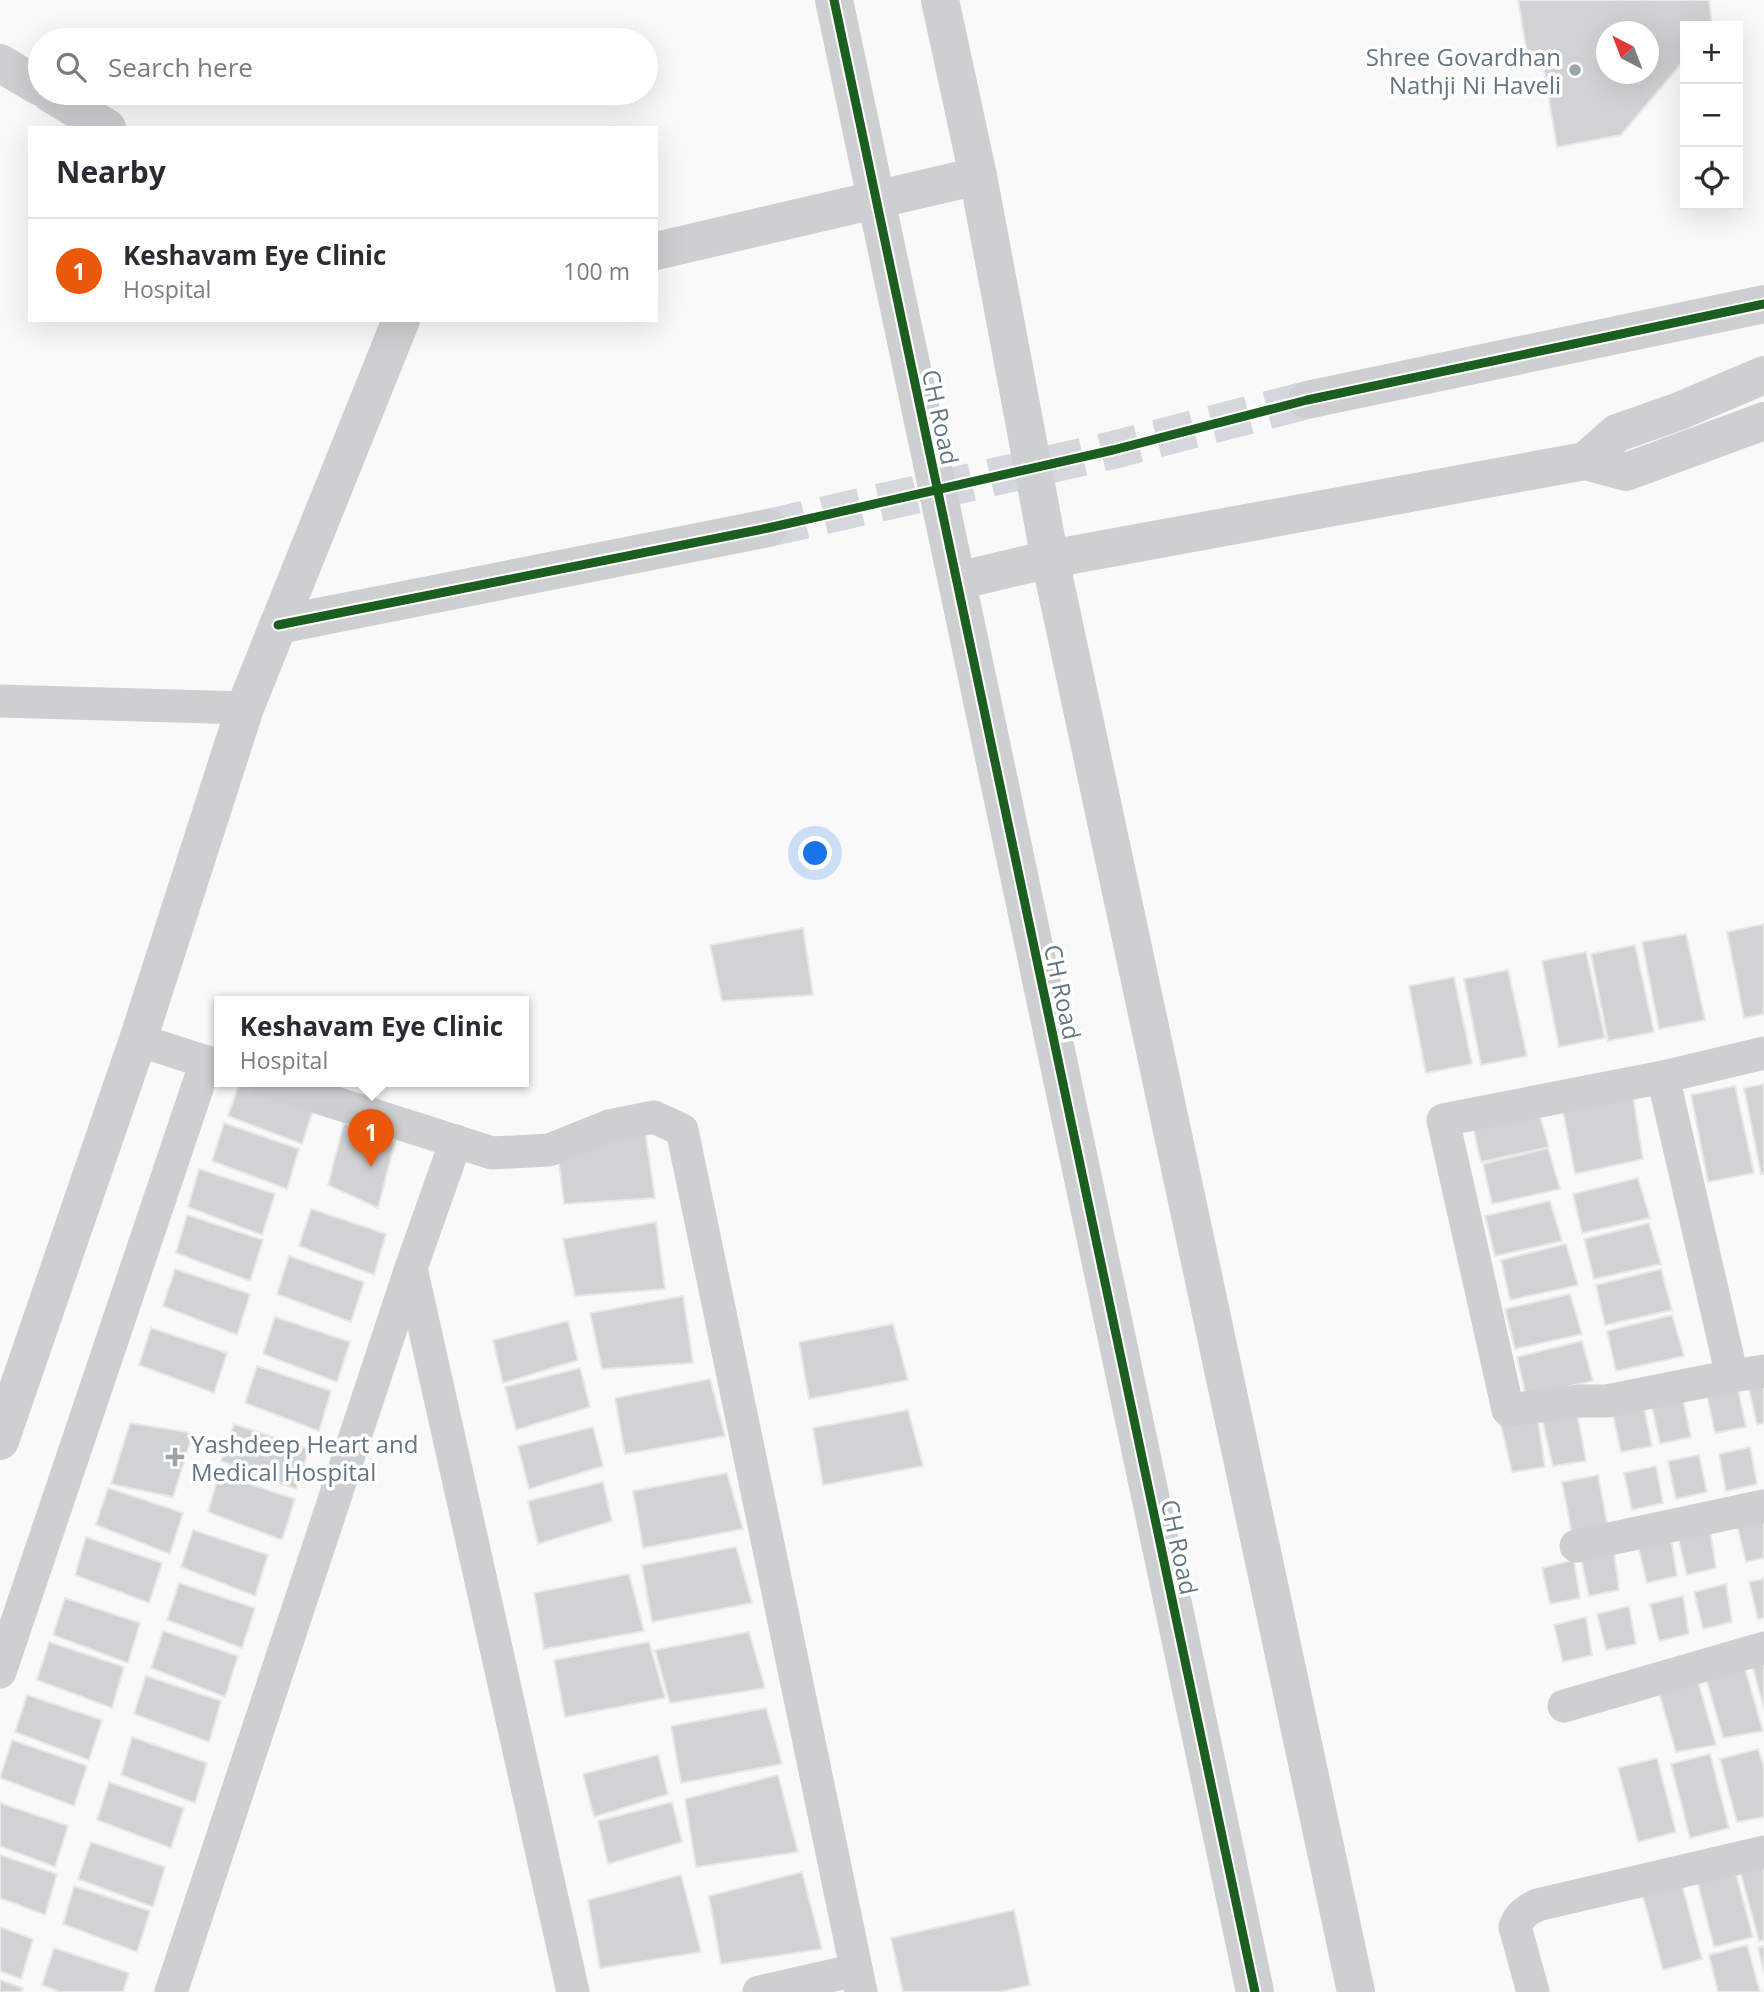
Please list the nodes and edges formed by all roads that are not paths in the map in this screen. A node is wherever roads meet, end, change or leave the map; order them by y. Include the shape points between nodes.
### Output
1 (834, 0) edge
2 (940, 0) edge
3 (0, 63) edge
4 (28, 80) edge
5 (70, 105) edge
6 (104, 126) edge
7 (978, 176) junction
8 (874, 200) junction
9 (658, 251) edge
10 (1764, 304) edge
11 (400, 322) edge
12 (1764, 375) edge
13 (1307, 400) tunnel mouth
14 (1764, 421) edge
15 (1585, 461) junction
16 (768, 528) tunnel mouth
17 (1050, 559) junction
18 (957, 581) junction
19 (278, 625) junction
20 (0, 701) edge
21 (245, 708) junction
22 (138, 1040) junction
23 (1764, 1053) edge
24 (213, 1064) edge
25 (1663, 1077) junction
26 (286, 1087) edge
27 (456, 1141) junction
28 (411, 1268) junction
29 (1748, 1374) edge
30 (6, 1402) edge
31 (0, 1441) edge
32 (1764, 1506) edge
33 (1576, 1546) dead end
34 (1764, 1648) edge
35 (0, 1672) edge
36 (1564, 1706) dead end
37 (1764, 1852) edge
38 (858, 1981) edge
39 (171, 1992) edge
40 (573, 1992) edge
41 (758, 1992) edge
42 (1255, 1992) edge
43 (1356, 1992) edge
44 (1533, 1992) edge

1 - 8 street, CH Road
2 - 7 street
3 - 4 street
5 - 6 street
7 - 8 street
7 - 17 street
8 - 9 street
8 - 18 street, CH Road
10 - 13 street
11 - 19 street
12 - 15 street via 1617,433
14 - 15 street via 1626,472
15 - 17 street
16 - 19 street
17 - 18 street
17 - 43 street
18 - 42 street, CH Road
19 - 21 street
20 - 21 street
21 - 22 street
22 - 24 street
22 - 30 street
23 - 25 street
24 - 35 street
25 - 29 street
25 - 29 street via 1443,1120 1508,1410 1607,1401
26 - 27 street
27 - 28 street
27 - 38 street via 492,1153 549,1150 609,1126 654,1117 682,1130
28 - 39 street
28 - 40 street
30 - 31 street
32 - 33 street
34 - 36 street
37 - 44 street via 1527,1910 1515,1927
38 - 41 street

